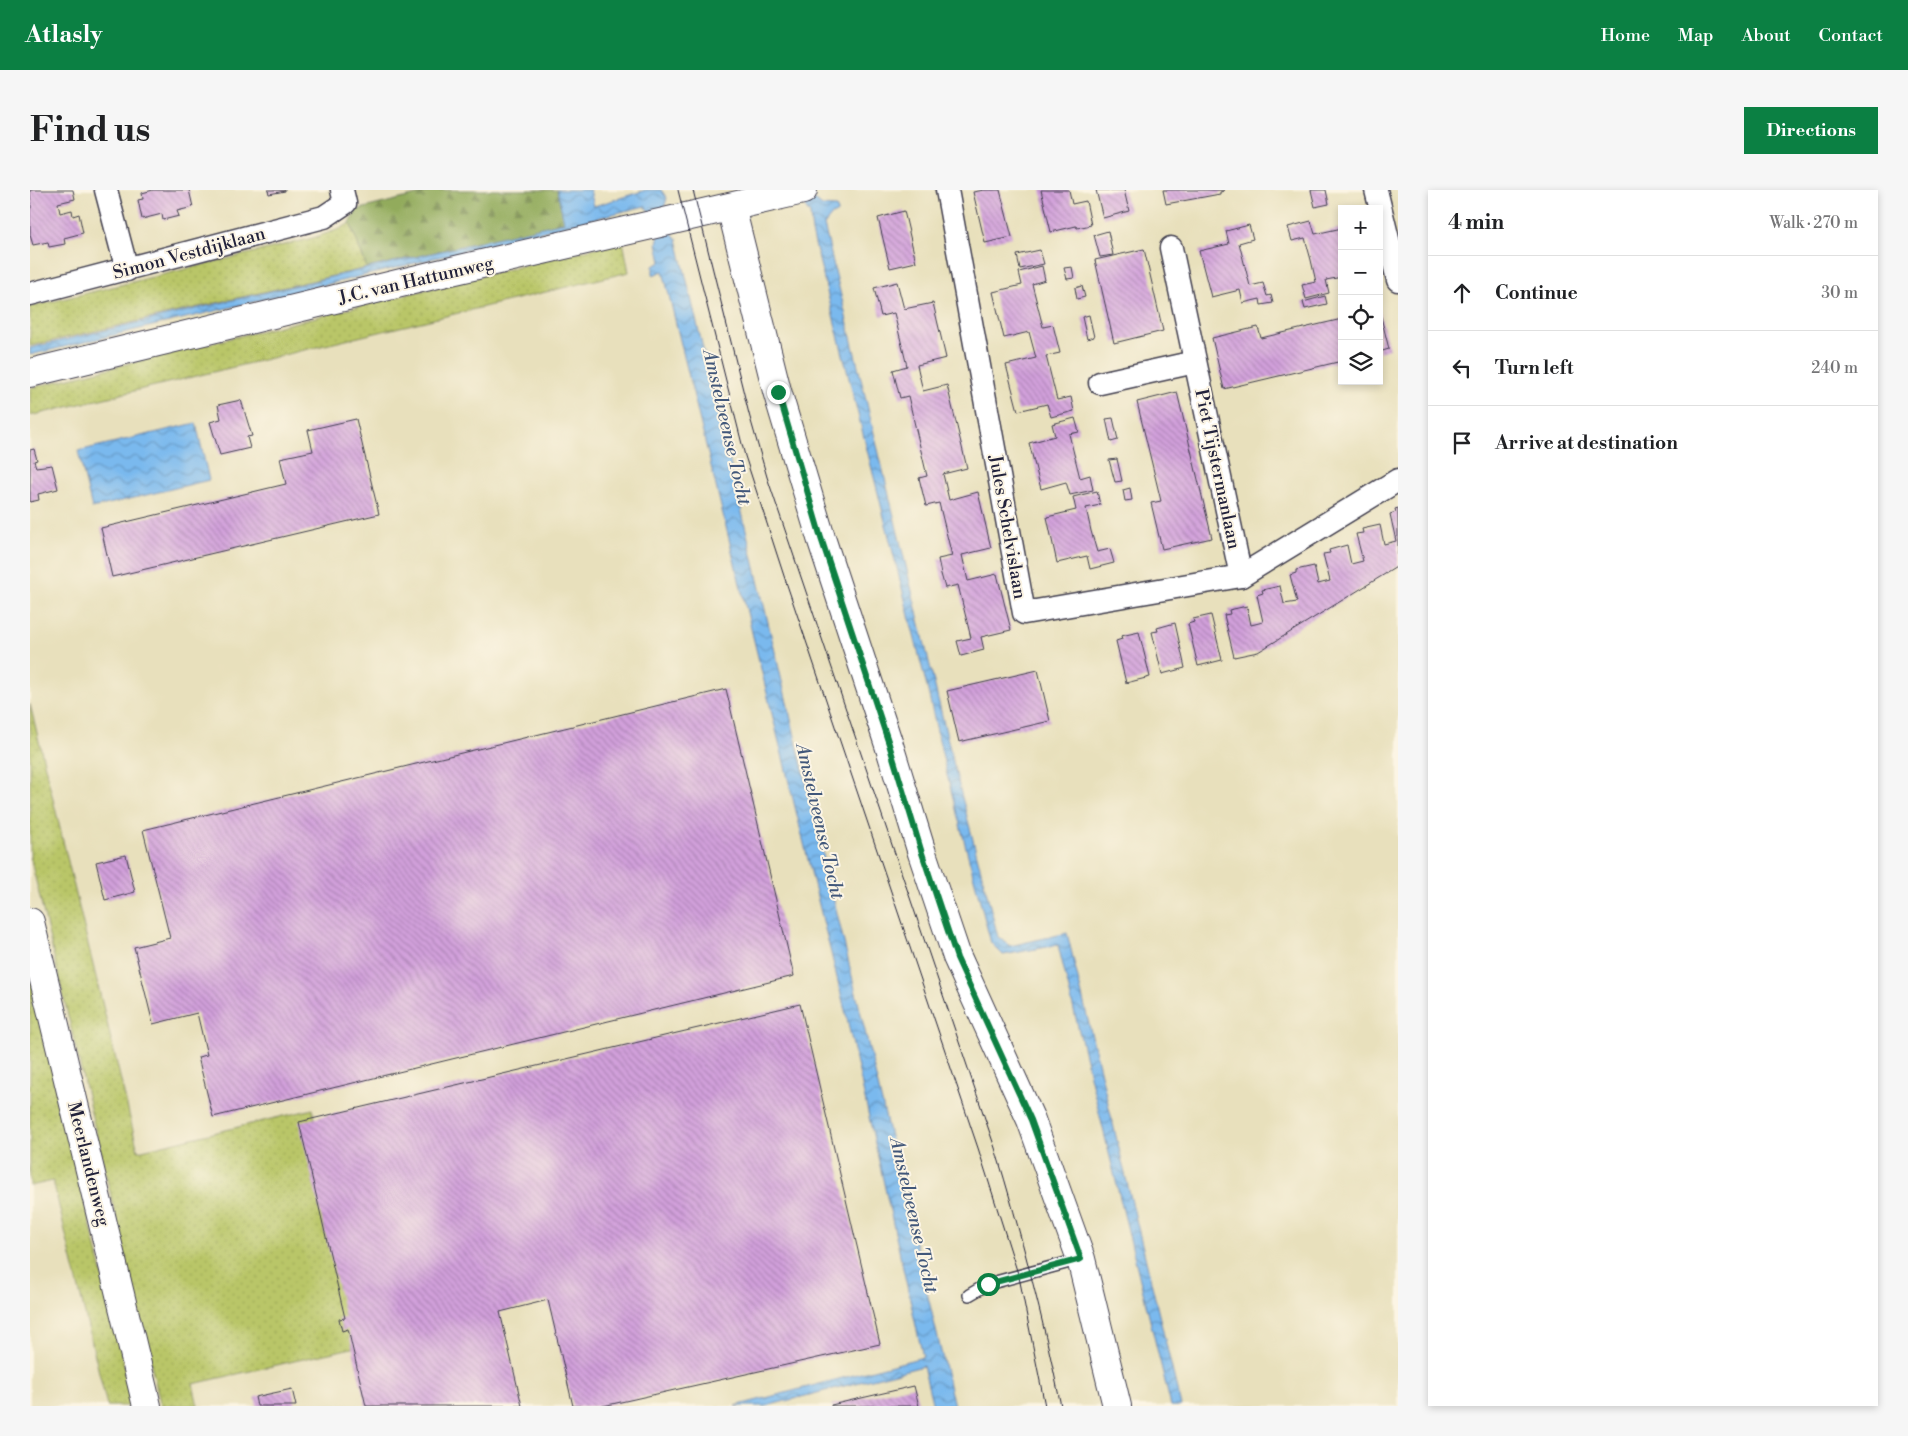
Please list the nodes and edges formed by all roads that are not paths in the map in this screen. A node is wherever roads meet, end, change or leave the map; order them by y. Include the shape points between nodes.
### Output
1 (106, 190) edge
2 (803, 190) edge
3 (947, 190) edge
4 (1376, 190) edge
5 (343, 196) edge
6 (731, 207) junction
7 (1171, 248) dead end
8 (127, 270) junction
9 (1398, 280) edge
10 (30, 294) edge
11 (1195, 362) junction
12 (30, 373) edge
13 (1100, 383) dead end
14 (1398, 480) edge
15 (1241, 576) junction
16 (30, 922) edge
17 (1081, 1259) junction
18 (969, 1295) dead end
19 (147, 1406) edge
20 (1117, 1406) edge

1 - 8 street
2 - 6 street, J.C. van Hattumweg
3 - 15 street, Jules Schelvislaan via 1024,614
4 - 9 street
5 - 8 street, Simon Vestdijklaan via 324,217
6 - 12 street, J.C. van Hattumweg
6 - 17 street via 778,392 821,538 922,853 957,958 1031,1120
7 - 11 street, Piet Tijstermanlaan
8 - 10 street, Simon Vestdijklaan
11 - 13 street
11 - 15 street, Piet Tijstermanlaan
14 - 15 street, Jules Schelvislaan
16 - 19 street, Meerlandenweg
17 - 18 lane via 988,1284
17 - 20 street

